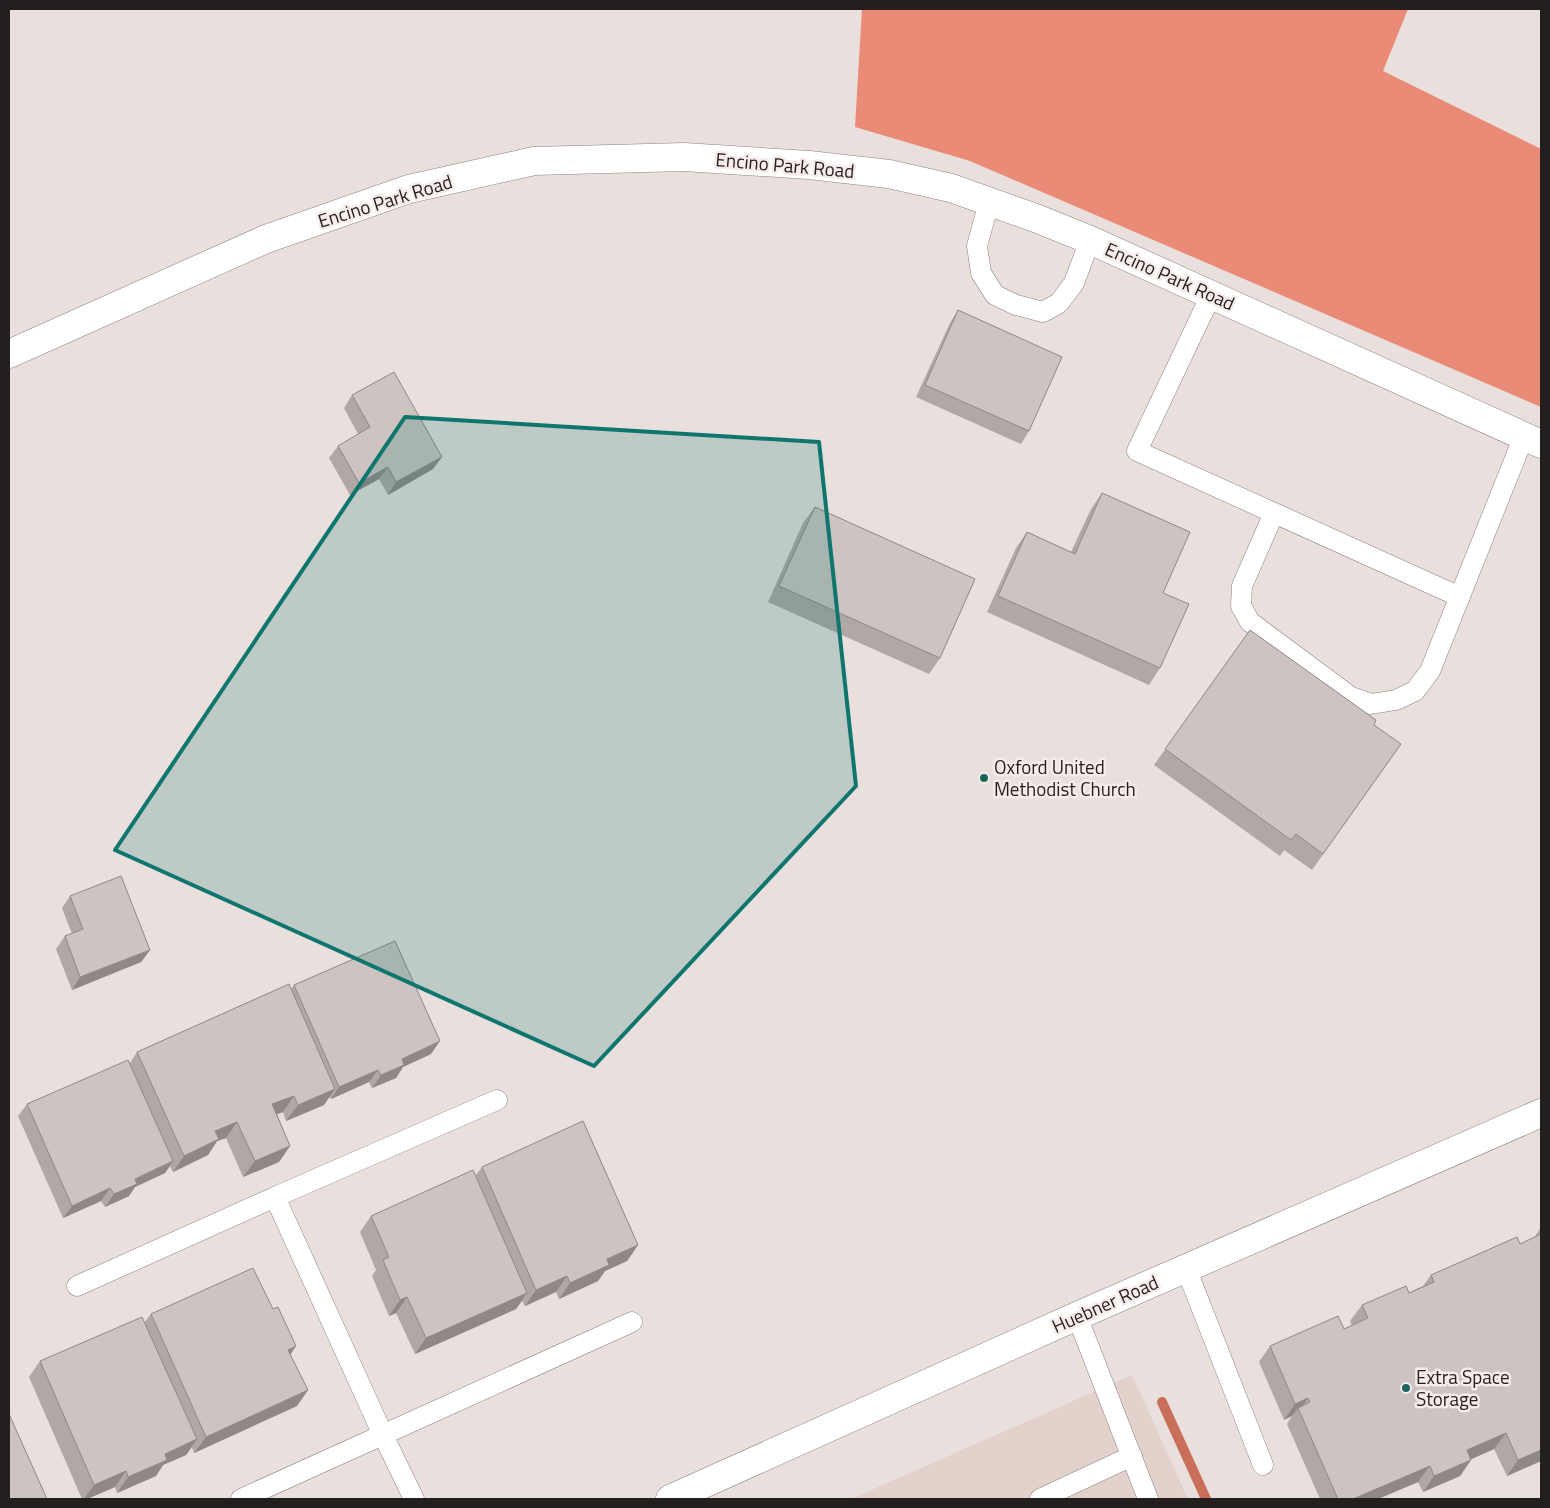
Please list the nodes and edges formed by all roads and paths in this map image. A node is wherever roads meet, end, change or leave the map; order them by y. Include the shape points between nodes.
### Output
1 (989, 202) junction
2 (1090, 240) junction
3 (1211, 295) junction
4 (9, 354) edge
5 (1532, 440) edge
6 (1274, 513) junction
7 (1460, 597) junction
8 (497, 1100) dead end
9 (1541, 1113) edge
10 (275, 1197) junction
11 (1186, 1268) junction
12 (77, 1286) dead end
13 (1077, 1316) junction
14 (632, 1322) dead end
15 (383, 1435) junction
16 (1132, 1456) junction
17 (1264, 1465) dead end
18 (241, 1499) edge
19 (414, 1499) edge
20 (670, 1499) edge
21 (1040, 1499) edge
22 (1148, 1499) edge

1 - 2 street, Encino Park Road
1 - 2 lane via 977,246 981,273 995,295 1016,305 1042,312 1059,303 1074,283
1 - 4 street, Encino Park Road via 952,188 888,174 809,165 684,157 534,161 409,189 266,239
2 - 3 street, Encino Park Road
3 - 5 street, Encino Park Road
3 - 6 lane via 1137,451
5 - 7 lane
6 - 7 lane
6 - 7 lane via 1242,586 1241,606 1250,622 1351,697 1372,704 1396,700 1415,691 1430,671
8 - 10 lane
9 - 11 street, Huebner Road
10 - 12 lane
10 - 15 lane
11 - 13 street, Huebner Road
11 - 17 lane
13 - 16 lane
13 - 20 street, Huebner Road
14 - 15 lane
15 - 18 lane
15 - 19 lane
16 - 21 lane
16 - 22 lane

